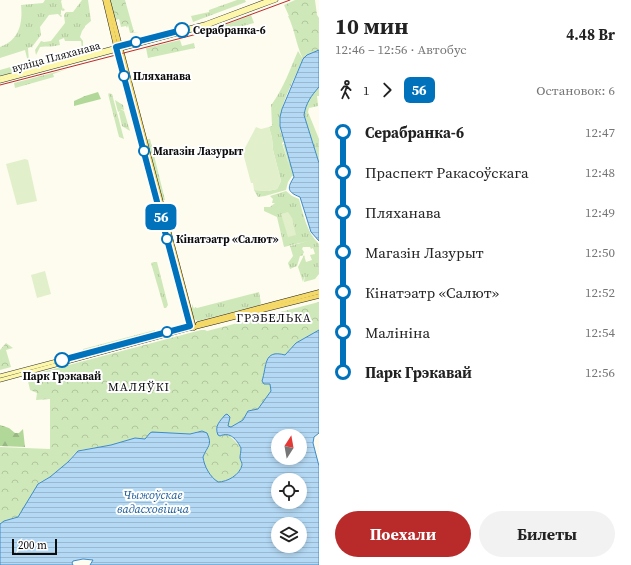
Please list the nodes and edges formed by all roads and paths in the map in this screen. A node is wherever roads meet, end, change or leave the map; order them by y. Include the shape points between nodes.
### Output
1 (105, 0) edge
2 (108, 0) edge
3 (269, 0) edge
4 (276, 0) edge
5 (250, 9) junction
6 (118, 40) junction
7 (131, 43) junction
8 (118, 48) junction
9 (0, 78) edge
10 (0, 81) edge
11 (319, 292) edge
12 (319, 296) edge
13 (264, 308) junction
14 (192, 327) junction
15 (0, 376) edge
16 (0, 380) edge

1 - 8 main road
2 - 6 main road
3 - 5 main road, вуліца Пляханава
4 - 5 main road, вуліца Пляханава
5 - 7 main road, вуліца Пляханава via 205,24
5 - 8 main road, вуліца Пляханава via 206,26
6 - 7 main road via 124,44
6 - 8 main road
7 - 8 main road, вуліца Пляханава
8 - 9 main road, вуліца Пляханава
8 - 10 main road, вуліца Пляханава
8 - 14 main road
11 - 13 main road
12 - 13 main road
13 - 14 main road
14 - 15 main road
14 - 16 main road

